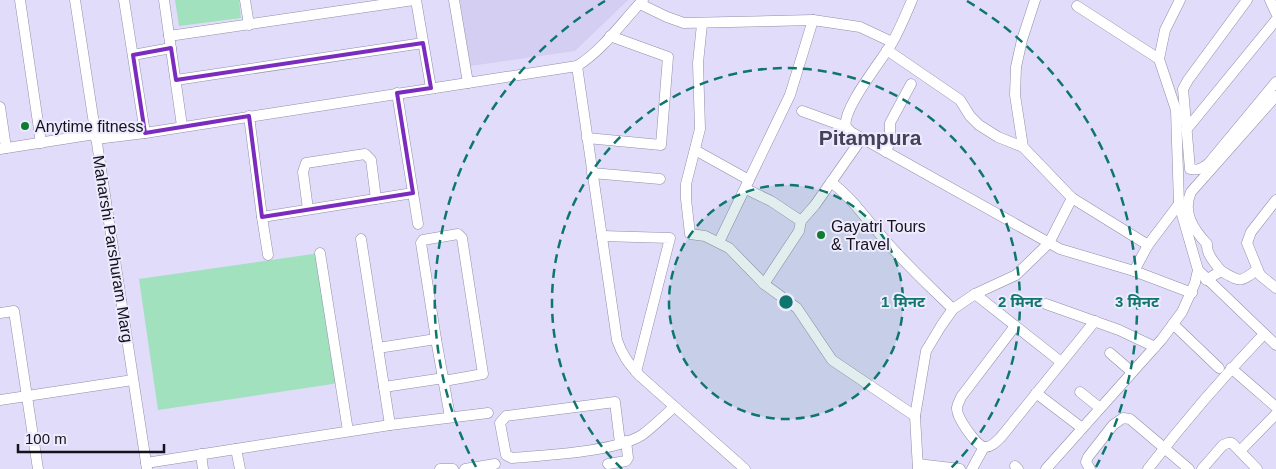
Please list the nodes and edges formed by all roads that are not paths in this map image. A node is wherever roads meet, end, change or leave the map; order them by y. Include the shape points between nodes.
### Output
1 (20, 0) edge
2 (75, 0) edge
3 (124, 0) edge
4 (164, 0) edge
5 (245, 0) edge
6 (415, 0) edge
7 (454, 0) edge
8 (912, 0) edge
9 (1035, 0) edge
10 (1180, 0) edge
11 (1247, 0) edge
12 (1270, 0) edge
13 (641, 2) edge
14 (1077, 6) dead end
15 (1276, 13) edge
16 (813, 20) junction
17 (1276, 20) edge
18 (702, 24) junction
19 (250, 25) junction
20 (169, 36) junction
21 (610, 36) junction
22 (423, 43) junction
23 (889, 46) junction
24 (171, 48) junction
25 (133, 54) junction
26 (1159, 59) junction
27 (576, 66) junction
28 (176, 80) junction
29 (1276, 82) edge
30 (468, 83) junction
31 (911, 84) dead end
32 (431, 88) junction
33 (397, 93) junction
34 (1276, 96) edge
35 (0, 108) edge
36 (802, 111) dead end
37 (249, 116) junction
38 (1182, 123) junction
39 (182, 126) junction
40 (846, 127) junction
41 (145, 133) junction
42 (96, 136) junction
43 (587, 138) junction
44 (862, 138) junction
45 (42, 142) junction
46 (1023, 147) junction
47 (3, 149) edge
48 (695, 150) junction
49 (886, 152) junction
50 (592, 173) junction
51 (660, 179) dead end
52 (831, 182) junction
53 (747, 184) junction
54 (413, 193) junction
55 (1072, 198) junction
56 (376, 199) junction
57 (1276, 200) edge
58 (1179, 204) junction
59 (308, 209) junction
60 (262, 217) junction
61 (801, 221) junction
62 (418, 224) dead end
63 (602, 236) junction
64 (361, 239) dead end
65 (719, 242) junction
66 (1049, 243) junction
67 (1148, 245) junction
68 (320, 253) dead end
69 (268, 255) dead end
70 (1198, 270) junction
71 (1257, 270) junction
72 (1134, 271) junction
73 (1221, 271) junction
74 (1206, 280) junction
75 (764, 284) junction
76 (1275, 284) edge
77 (1192, 293) junction
78 (975, 294) junction
79 (1046, 304) dead end
80 (953, 309) junction
81 (0, 313) edge
82 (1095, 321) junction
83 (1172, 324) junction
84 (1015, 326) junction
85 (1264, 334) junction
86 (436, 339) junction
87 (1276, 345) edge
88 (1155, 347) junction
89 (378, 348) junction
90 (1110, 353) dead end
91 (1061, 362) junction
92 (1219, 368) dead end
93 (1231, 368) junction
94 (636, 372) junction
95 (1132, 372) junction
96 (133, 380) junction
97 (444, 380) junction
98 (384, 387) junction
99 (1080, 392) dead end
100 (1036, 393) junction
101 (26, 396) junction
102 (0, 400) edge
103 (674, 407) junction
104 (1276, 407) edge
105 (1100, 408) junction
106 (488, 413) dead end
107 (1276, 414) edge
108 (915, 416) junction
109 (450, 417) junction
110 (390, 425) junction
111 (1082, 428) junction
112 (348, 431) junction
113 (623, 442) junction
114 (984, 447) junction
115 (1164, 448) junction
116 (236, 449) junction
117 (1240, 451) junction
118 (201, 454) junction
119 (495, 464) dead end
120 (608, 464) dead end
121 (146, 466) edge
122 (918, 467) edge
123 (38, 469) edge
124 (203, 469) edge
125 (240, 469) edge
126 (440, 469) edge
127 (453, 469) edge
128 (465, 469) edge
129 (745, 469) edge
130 (960, 469) edge
131 (972, 469) edge
132 (1046, 469) edge
133 (1090, 469) edge
134 (1148, 469) edge
135 (1189, 469) edge
136 (1202, 469) edge
137 (1257, 469) edge

1 - 45 street
2 - 42 street, Maharshi Parshuram Marg
3 - 25 street
4 - 20 street
5 - 19 street
6 - 19 street
6 - 22 street
7 - 30 street
8 - 23 street
9 - 46 street via 1016,67 1016,96
10 - 26 street via 1165,30
11 - 38 street via 1185,85
12 - 15 street
13 - 18 street via 667,17 684,23
13 - 21 street
14 - 26 street
16 - 18 street
16 - 23 street via 860,27
16 - 53 street via 794,88
17 - 38 street
18 - 48 street via 698,63 700,122
19 - 20 street
20 - 24 street
21 - 27 street via 587,60
21 - 43 street via 668,57 660,145
22 - 28 street
22 - 32 street
23 - 40 street via 850,108 844,123
23 - 46 street via 960,100 979,125
24 - 25 street
24 - 28 street
25 - 41 street
26 - 38 street
27 - 30 street
27 - 43 street
28 - 39 street
29 - 38 street via 1201,169 1190,169
30 - 32 street
31 - 49 street via 890,122 890,141
32 - 33 street
33 - 37 street
33 - 54 street
34 - 73 street via 1191,192 1186,203 1193,229 1207,244 1209,255
35 - 47 street
36 - 40 street
37 - 39 street
37 - 60 street
38 - 58 street
39 - 41 street
40 - 44 street
41 - 42 street
42 - 45 street
42 - 96 street, Maharshi Parshuram Marg
43 - 50 street
44 - 49 street
44 - 52 street
45 - 47 street
46 - 55 street
48 - 53 street
48 - 65 street via 689,168 686,199 690,234
49 - 66 street
50 - 51 street
50 - 63 street
52 - 61 street
52 - 80 street via 848,194 911,270
53 - 61 street
53 - 65 street
54 - 56 street
54 - 62 street
55 - 66 street
55 - 67 street
56 - 59 street
56 - 59 street via 371,160 365,154 306,163 303,172
57 - 71 street via 1248,237 1247,243
58 - 67 street
58 - 70 street
59 - 60 street
60 - 69 street
61 - 75 street via 799,231
63 - 94 street via 617,340 627,362
63 - 94 street via 670,238
64 - 89 street
65 - 75 street
66 - 72 street
66 - 78 street via 1016,275
67 - 72 street
68 - 112 street
70 - 74 street
70 - 77 street
71 - 73 street via 1243,280
71 - 76 street
72 - 77 street
73 - 74 street
74 - 85 street
75 - 108 street via 797,308 832,360
77 - 83 street
78 - 80 street
78 - 84 street
79 - 82 street
80 - 108 street via 926,351
81 - 101 street via 14,311
82 - 88 street
82 - 91 street
83 - 88 street
83 - 92 street
84 - 91 street
84 - 114 street via 961,397 957,408 959,418
85 - 87 street
85 - 93 street
86 - 89 street
86 - 97 street
86 - 97 street via 421,243 458,234 462,238 483,374
88 - 95 street
89 - 98 street
90 - 95 street
91 - 100 street
93 - 104 street
93 - 115 street
94 - 103 street
95 - 105 street
96 - 101 street
96 - 121 street, Maharshi Parshuram Marg
97 - 98 street
97 - 109 street
98 - 110 street
99 - 105 street
100 - 111 street
100 - 114 street via 1001,437
101 - 102 street
101 - 123 street
103 - 113 street via 642,434
103 - 129 street
105 - 111 street
106 - 109 street
107 - 117 street
108 - 122 street
109 - 110 street
110 - 112 street
111 - 132 street
112 - 116 street
113 - 113 street via 512,458 506,455 500,423 506,416 615,402
113 - 120 street via 626,461
114 - 131 street
115 - 133 street via 1130,419 1123,418 1113,425 1088,457 1086,462
115 - 134 street
115 - 135 street
116 - 118 street
116 - 125 street
117 - 136 street via 1232,443 1223,445
117 - 137 street
118 - 121 street
118 - 124 street
119 - 128 street
122 - 130 street
126 - 127 street

